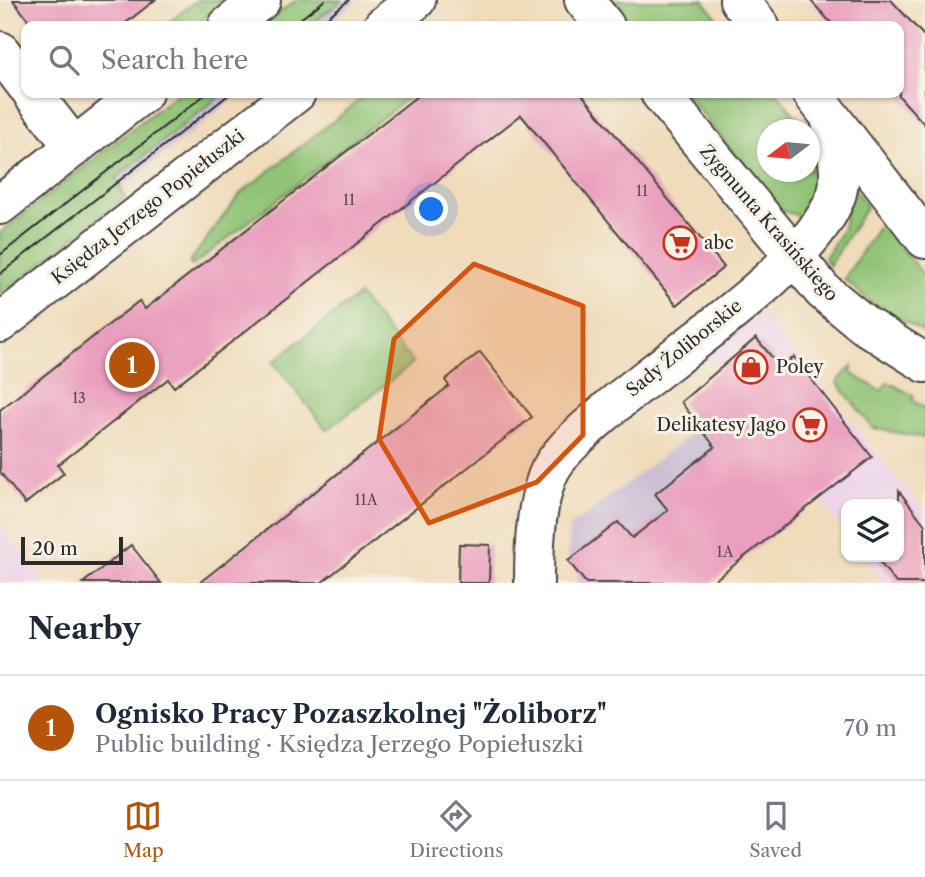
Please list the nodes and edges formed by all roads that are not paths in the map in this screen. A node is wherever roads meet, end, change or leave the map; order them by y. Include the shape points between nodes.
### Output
1 (261, 0) edge
2 (416, 0) edge
3 (584, 0) edge
4 (739, 0) edge
5 (234, 21) edge
6 (389, 21) edge
7 (601, 21) edge
8 (756, 21) edge
9 (0, 51) edge
10 (21, 78) edge
11 (36, 98) edge
12 (137, 98) edge
13 (290, 98) edge
14 (664, 98) edge
15 (821, 105) edge
16 (74, 147) junction
17 (0, 205) edge
18 (925, 239) edge
19 (793, 256) junction
20 (0, 323) edge
21 (925, 363) edge
22 (534, 583) edge

1 - 5 street
2 - 6 street
3 - 7 street
4 - 8 street
9 - 10 street
11 - 16 street
12 - 16 street
13 - 20 street, Księdza Jerzego Popiełuszki
14 - 19 street, Zygmunta Krasińskiego
15 - 18 street
15 - 19 street, Sady Żoliborskie via 837,158 837,194 822,223
16 - 17 street
19 - 21 street, Zygmunta Krasińskiego via 845,309
19 - 22 street, Sady Żoliborskie via 621,397 556,463 547,476 534,545

